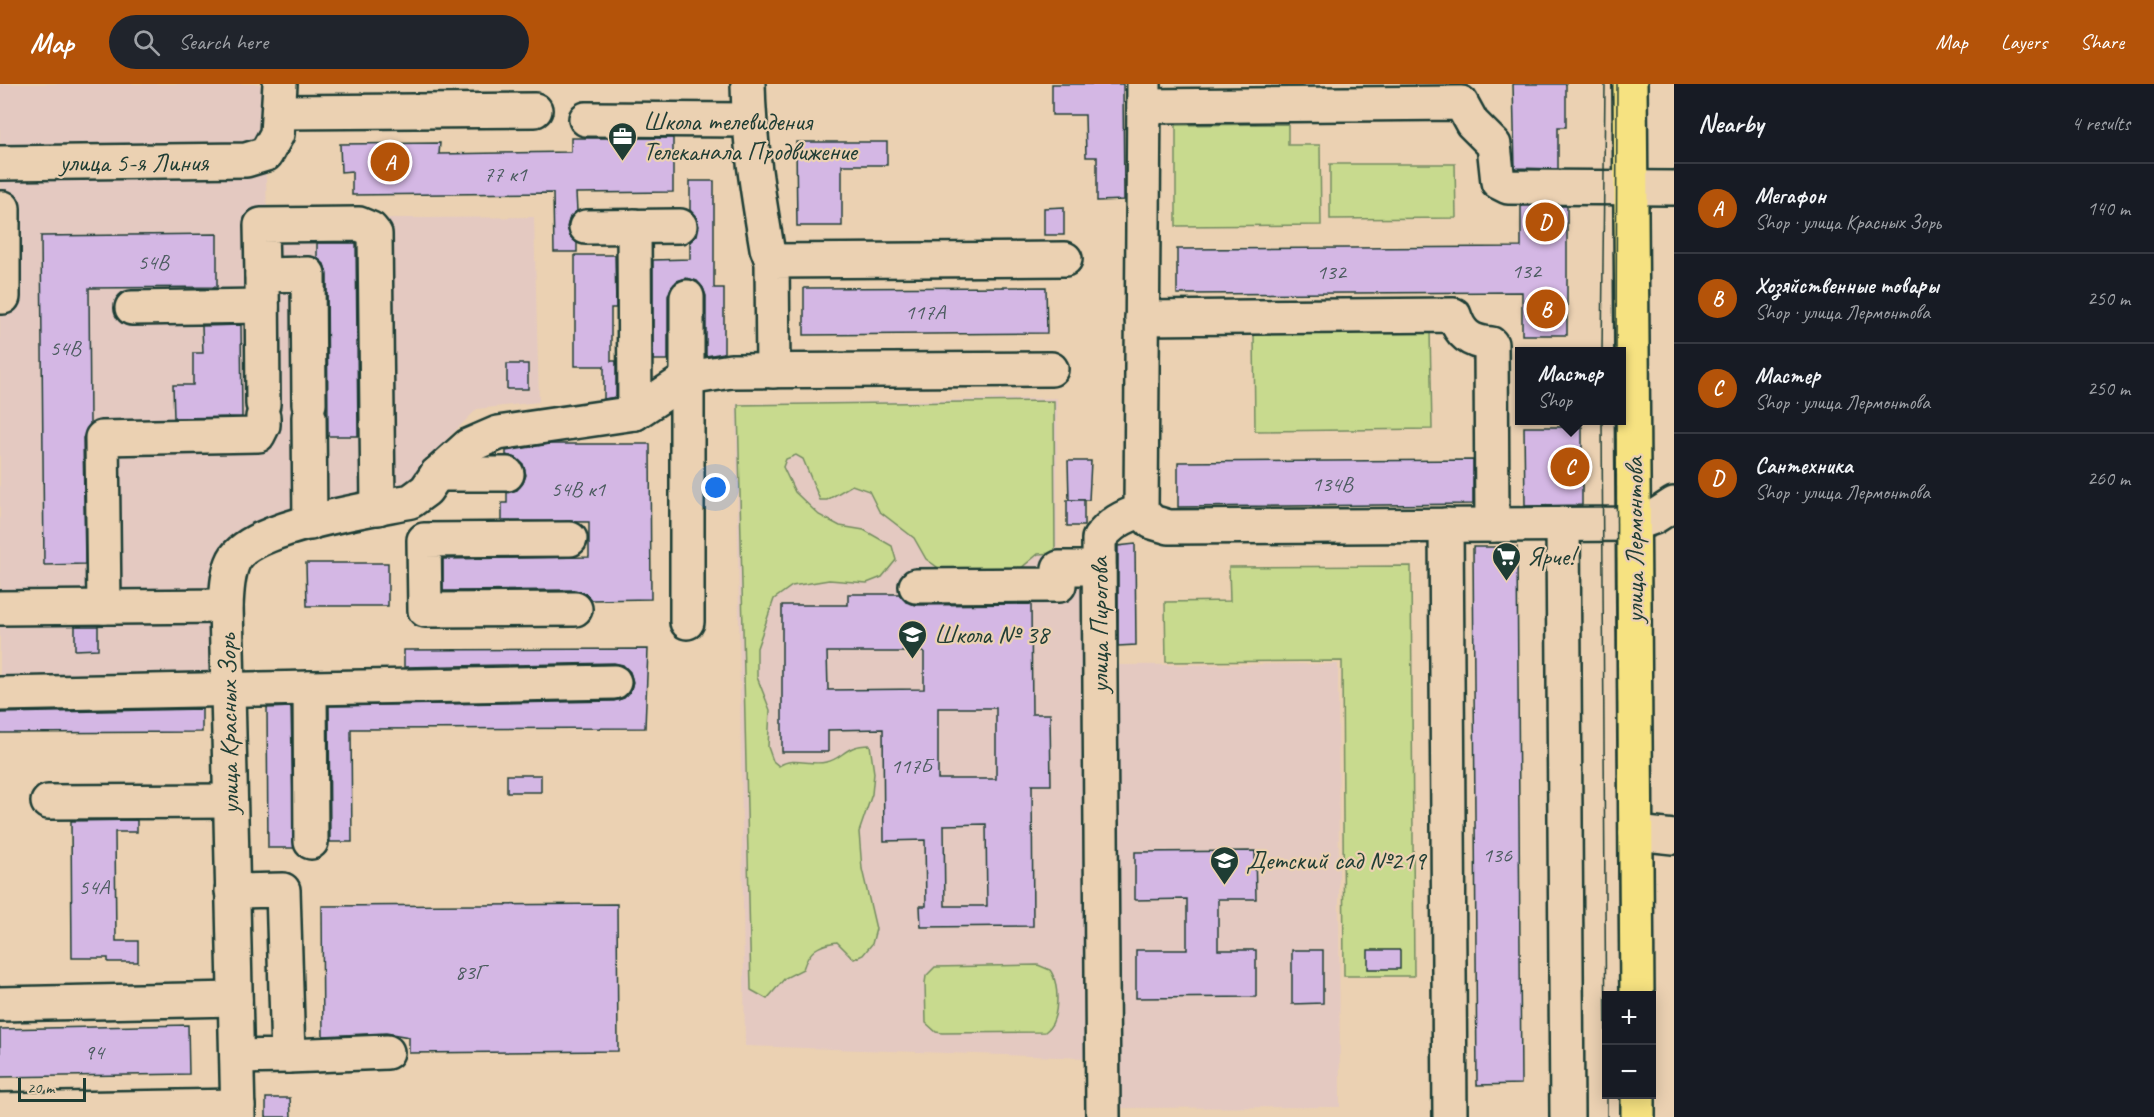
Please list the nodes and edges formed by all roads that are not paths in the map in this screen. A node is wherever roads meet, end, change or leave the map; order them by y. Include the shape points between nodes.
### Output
1 (748, 84) edge
2 (1630, 84) edge
3 (1144, 95) edge
4 (280, 98) edge
5 (536, 110) dead end
6 (586, 119) dead end
7 (748, 120) junction
8 (0, 163) edge
9 (1674, 188) edge
10 (1632, 189) junction
11 (0, 208) edge
12 (634, 226) junction
13 (680, 226) dead end
14 (586, 227) dead end
15 (1065, 259) dead end
16 (772, 261) junction
17 (262, 291) junction
18 (0, 297) edge
19 (687, 297) dead end
20 (132, 308) dead end
21 (1142, 318) junction
22 (1051, 369) dead end
23 (773, 371) junction
24 (688, 378) junction
25 (635, 413) junction
26 (437, 474) junction
27 (507, 474) dead end
28 (411, 501) junction
29 (1674, 504) edge
30 (378, 508) junction
31 (1141, 511) junction
32 (310, 523) junction
33 (1563, 524) junction
34 (1634, 524) junction
35 (1446, 525) junction
36 (1492, 525) junction
37 (570, 539) dead end
38 (424, 540) junction
39 (1099, 568) junction
40 (916, 586) dead end
41 (226, 606) junction
42 (104, 607) junction
43 (0, 608) edge
44 (575, 609) dead end
45 (687, 622) dead end
46 (614, 682) dead end
47 (310, 688) junction
48 (228, 690) junction
49 (0, 694) edge
50 (230, 801) junction
51 (48, 802) dead end
52 (1636, 833) junction
53 (1674, 837) edge
54 (311, 842) dead end
55 (232, 891) junction
56 (1637, 991) edge
57 (235, 999) junction
58 (0, 1004) edge
59 (387, 1052) dead end
60 (288, 1056) junction
61 (237, 1057) junction
62 (1638, 1099) edge
63 (0, 1110) edge
64 (238, 1111) edge
65 (1103, 1117) edge
66 (1450, 1117) edge
67 (1567, 1117) edge
68 (1638, 1117) edge

1 - 7 street
2 - 10 main road, улица Лермонтова
3 - 10 street via 1461,103 1472,123 1494,145 1498,182 1508,187
3 - 21 street
4 - 5 street
4 - 8 street, улица 5-я Линия via 277,134 266,154 246,160
6 - 7 street
7 - 16 street
9 - 10 street
10 - 34 main road, улица Лермонтова
11 - 18 street
12 - 13 street
12 - 14 street
12 - 25 street
15 - 16 street
16 - 23 street
17 - 20 street
17 - 30 street via 261,225 359,224 375,234
17 - 32 street via 308,274
17 - 42 street via 263,425 258,435 102,438
19 - 24 street
21 - 31 street
21 - 36 street via 1454,315 1466,337 1491,344
22 - 23 street
23 - 24 street via 731,371
24 - 25 street
24 - 45 street
25 - 26 street via 498,433 468,446
26 - 27 street
26 - 28 street via 426,490
28 - 30 street, улица Красных Зорь
28 - 38 street
29 - 34 street
30 - 32 street, улица Красных Зорь
31 - 35 street via 1152,522 1169,527
31 - 39 street, улица Пирогова via 1122,517 1099,539
32 - 41 street, улица Красных Зорь via 252,543 234,559
33 - 34 street
33 - 36 street
33 - 67 street
34 - 52 main road, улица Лермонтова
35 - 36 street
35 - 66 street
37 - 38 street
38 - 44 street via 424,610
39 - 40 street via 1059,568 1059,585
39 - 65 street, улица Пирогова
41 - 42 street
41 - 48 street, улица Красных Зорь
42 - 43 street
46 - 47 street
47 - 48 street
47 - 54 street
48 - 49 street
48 - 50 street, улица Красных Зорь
50 - 51 street
50 - 55 street, улица Красных Зорь
52 - 53 street
52 - 56 main road, улица Лермонтова
55 - 57 street, улица Красных Зорь
55 - 60 street via 283,890
57 - 58 street
57 - 61 street, улица Красных Зорь
59 - 60 street
60 - 61 street
61 - 64 street, улица Красных Зорь
62 - 68 main road
63 - 64 street

